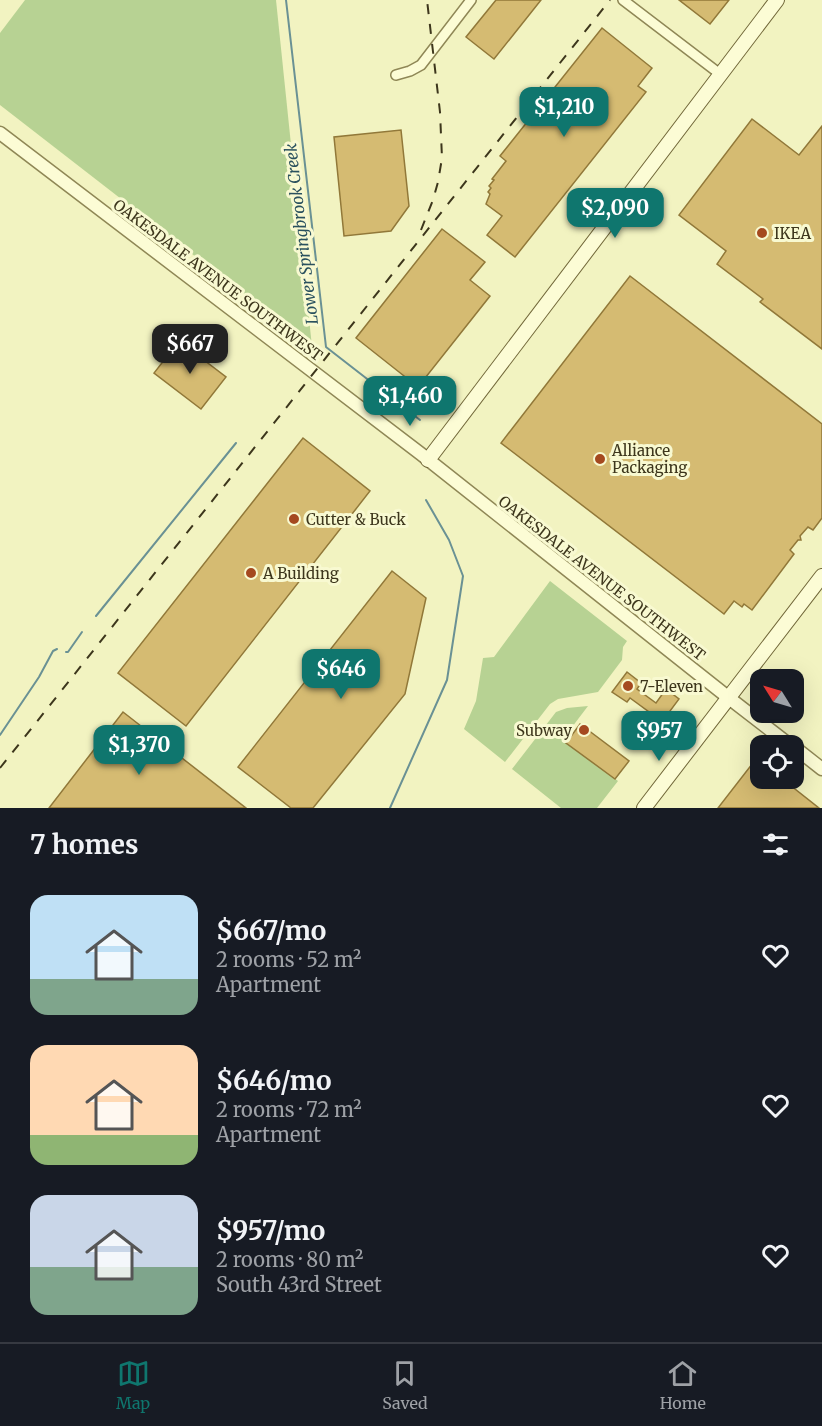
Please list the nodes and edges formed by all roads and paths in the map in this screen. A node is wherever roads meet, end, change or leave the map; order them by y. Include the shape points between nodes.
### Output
1 (471, 0) edge
2 (623, 0) edge
3 (777, 0) edge
4 (720, 74) junction
5 (396, 75) dead end
6 (0, 133) edge
7 (428, 460) junction
8 (822, 576) edge
9 (729, 698) junction
10 (778, 735) edge
11 (804, 755) edge
12 (822, 769) edge
13 (644, 808) edge

1 - 5 street via 421,65
2 - 4 street
3 - 4 main road
4 - 7 main road
6 - 7 street, OAKESDALE AVENUE SOUTHWEST
7 - 9 street, OAKESDALE AVENUE SOUTHWEST
8 - 9 main road
9 - 10 street, OAKESDALE AVENUE SOUTHWEST
9 - 13 main road
11 - 12 street, OAKESDALE AVENUE SOUTHWEST

